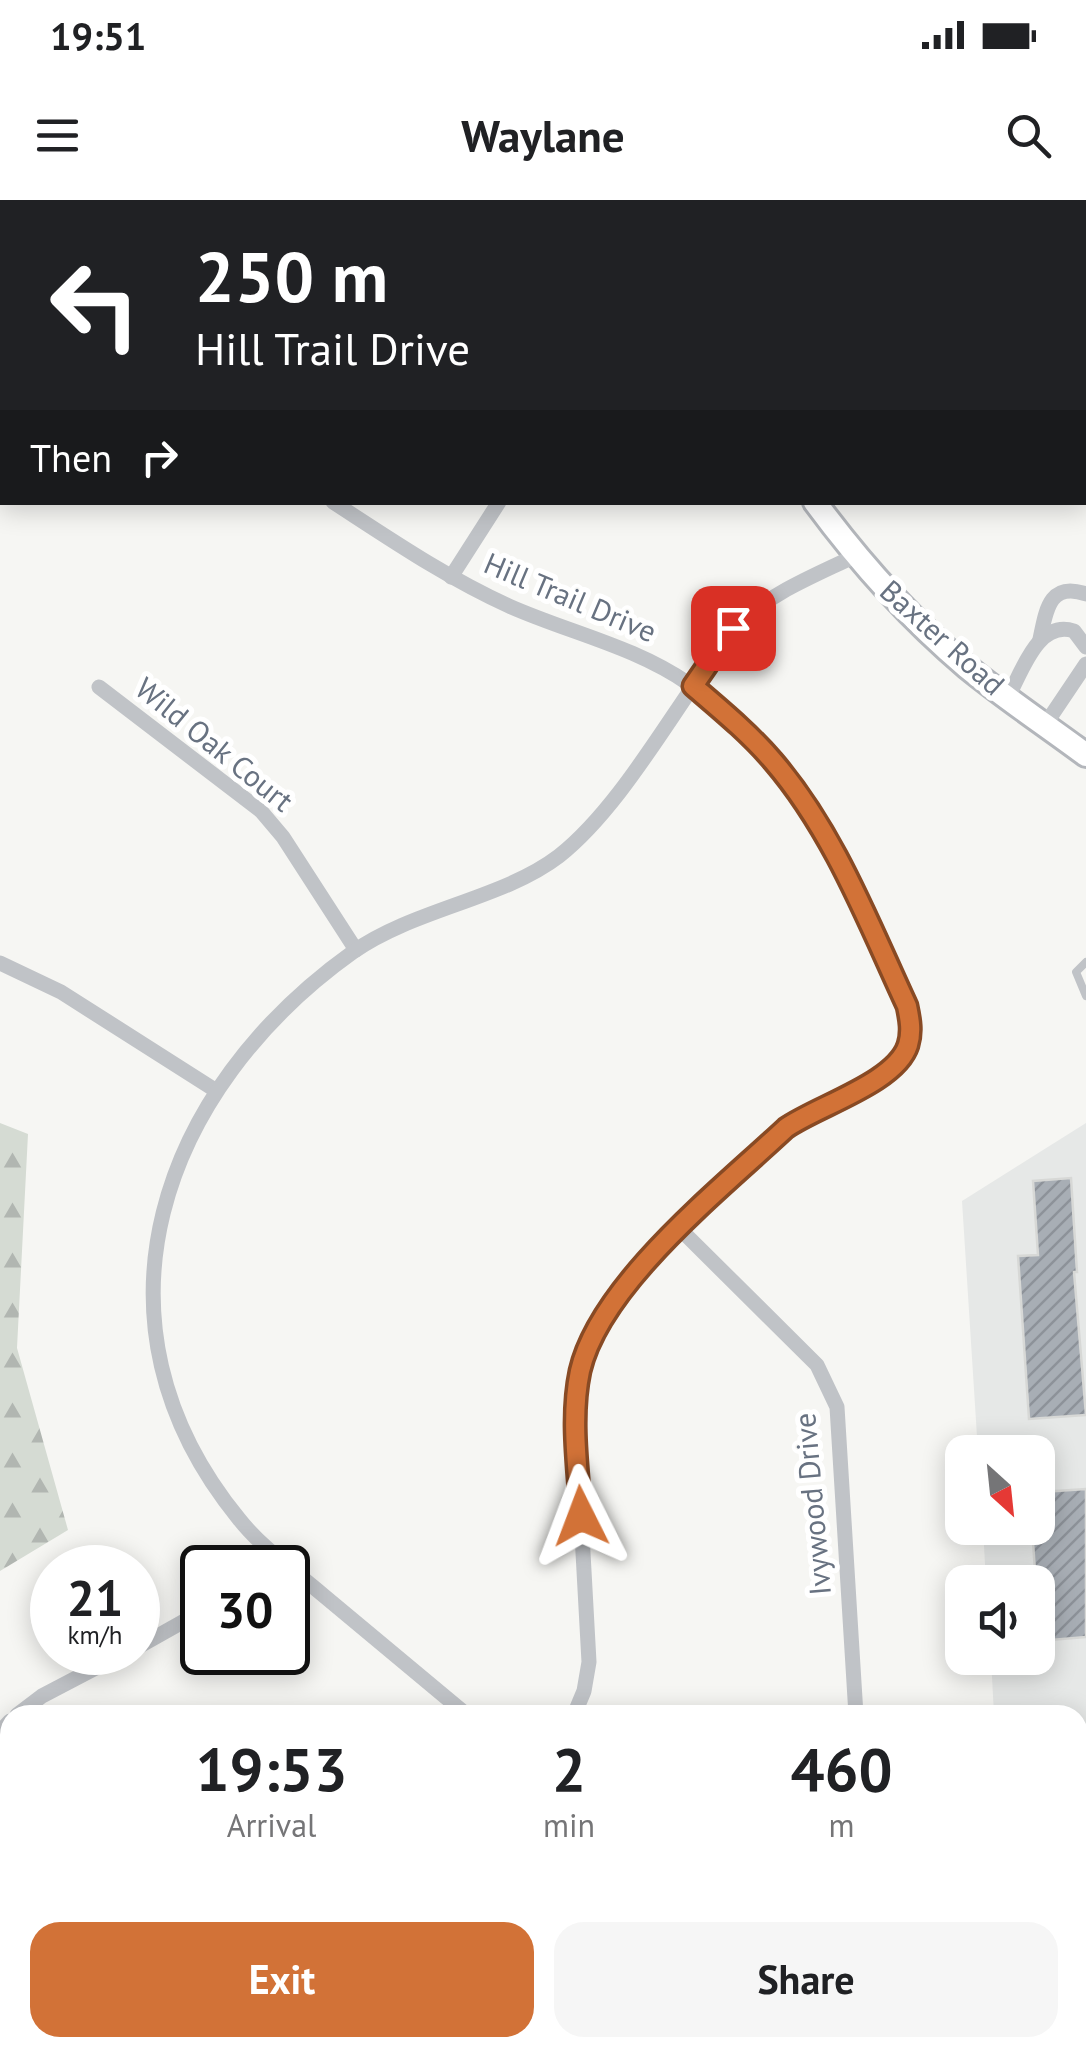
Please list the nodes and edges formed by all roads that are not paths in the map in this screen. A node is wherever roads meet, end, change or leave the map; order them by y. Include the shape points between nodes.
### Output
1 (338, 505) edge
2 (497, 505) edge
3 (816, 505) edge
4 (855, 556) junction
5 (451, 577) junction
6 (1086, 594) edge
7 (1039, 643) junction
8 (1086, 647) edge
9 (1085, 663) edge
10 (693, 686) junction
11 (99, 687) dead end
12 (1008, 697) junction
13 (1045, 724) junction
14 (1086, 755) edge
15 (356, 950) junction
16 (1086, 962) edge
17 (0, 963) edge
18 (1086, 996) edge
19 (215, 1090) junction
20 (680, 1229) junction
21 (265, 1545) edge
22 (310, 1584) edge
23 (82, 1675) edge
24 (30, 1705) edge
25 (455, 1705) edge
26 (578, 1705) edge
27 (855, 1705) edge

1 - 5 street, Hill Trail Drive
2 - 5 street
3 - 4 main road, Baxter Road
4 - 10 street via 766,600 733,628
4 - 12 main road, Baxter Road via 923,628
5 - 10 street, Hill Trail Drive via 629,650
6 - 7 street via 1065,590 1050,601
7 - 8 street via 1066,628
7 - 12 street
9 - 13 street
10 - 15 street via 590,830 554,860
10 - 20 street, Hill Trail Drive via 771,759 816,822 907,1006 911,1027 908,1048 880,1078 786,1128
11 - 15 street, Wild Oak Court via 261,811
12 - 13 main road, Baxter Road
13 - 14 main road, Baxter Road
15 - 19 street via 274,1018
16 - 18 lane via 1076,972
17 - 19 street via 60,992
19 - 21 street via 189,1140 162,1219 152,1266 153,1312 170,1398 188,1441 206,1476
20 - 26 street, Hill Trail Drive via 604,1312 580,1370 575,1407 589,1662
20 - 27 street, Ivywood Drive via 817,1365 837,1407
22 - 25 street
23 - 24 street

